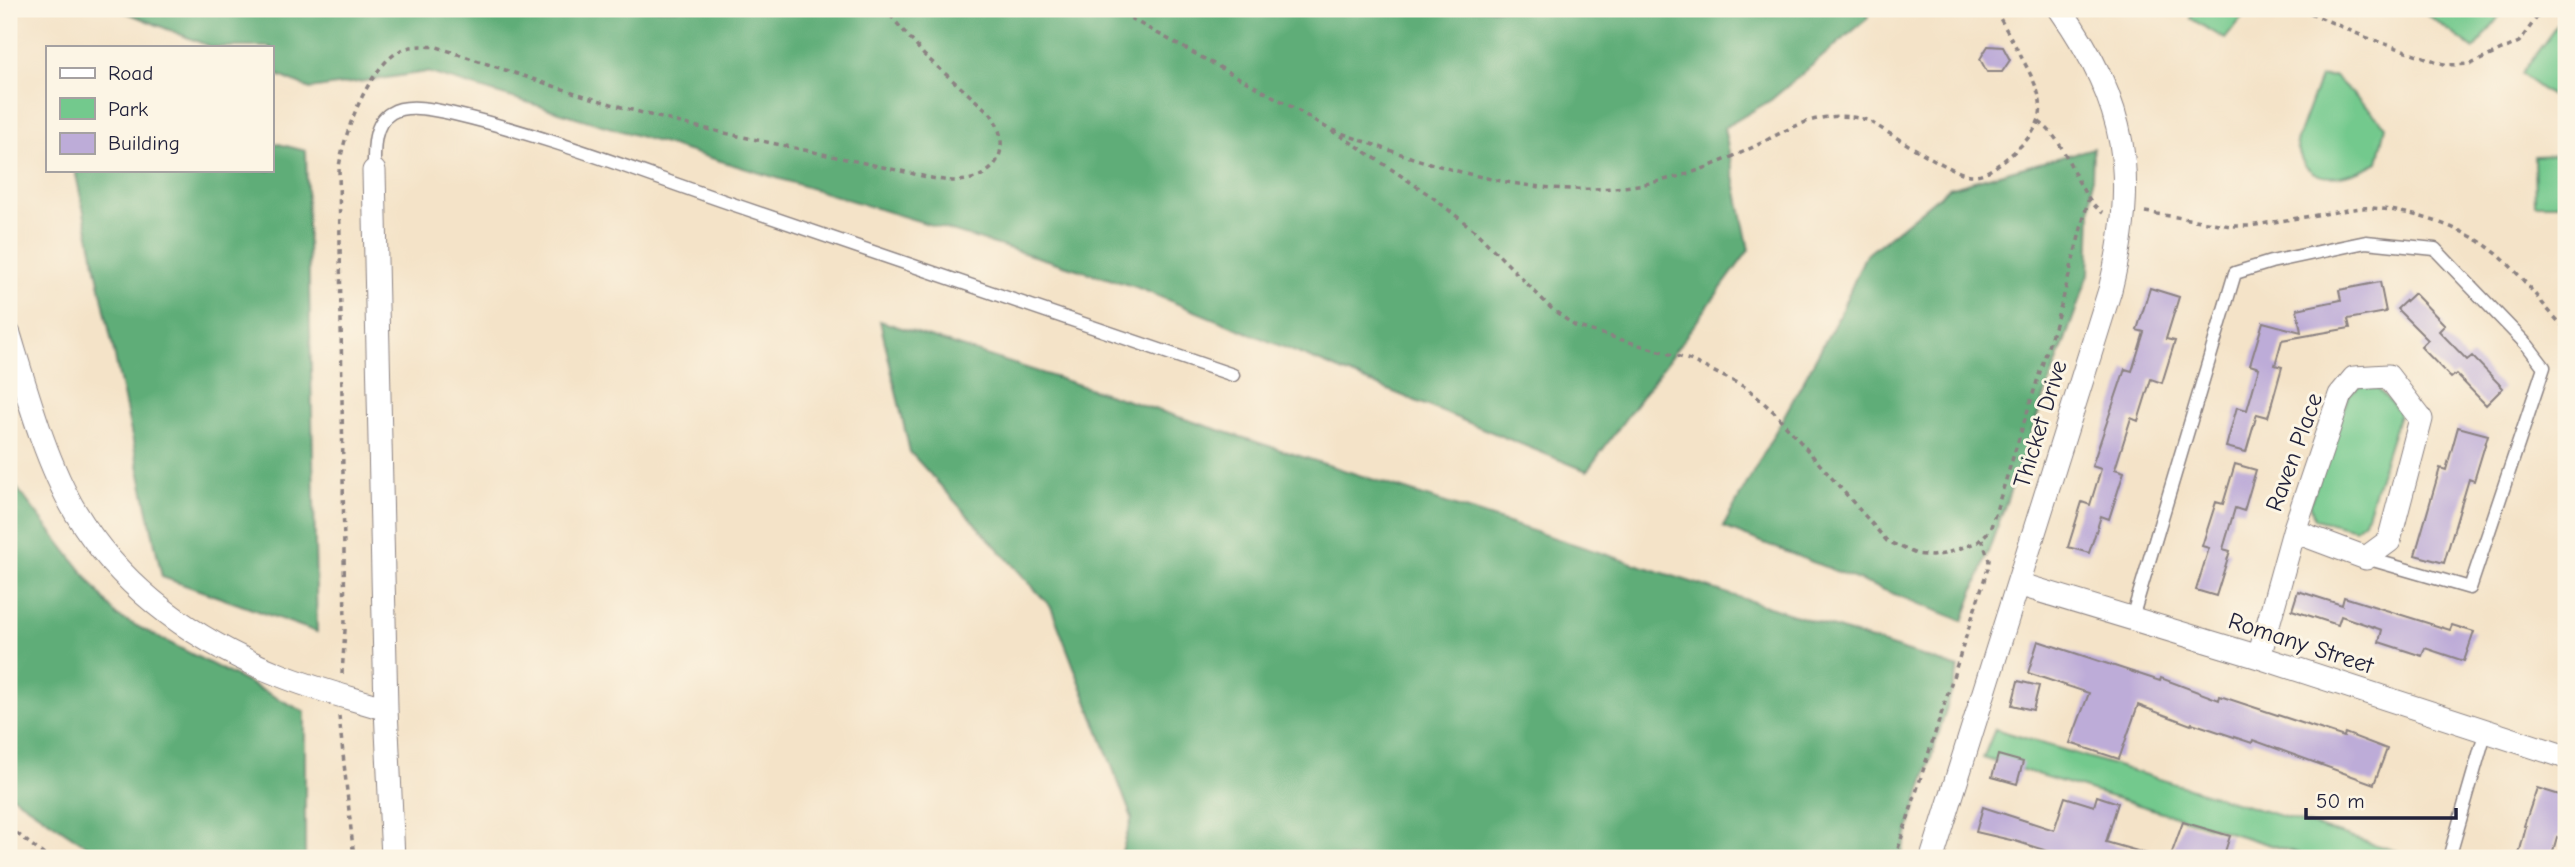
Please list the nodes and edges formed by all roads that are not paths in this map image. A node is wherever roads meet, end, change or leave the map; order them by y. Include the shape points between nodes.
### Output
1 (2060, 9) edge
2 (374, 171) joint
3 (9, 334) edge
4 (1233, 375) dead end
5 (2294, 531) junction
6 (2366, 558) junction
7 (2018, 584) junction
8 (2132, 618) junction
9 (2259, 657) junction
10 (386, 709) junction
11 (2486, 730) junction
12 (2566, 757) edge
13 (393, 858) edge
14 (1933, 858) edge
15 (2449, 858) edge

1 - 7 street, Thicket Drive via 2090,56 2115,116 2125,167 2125,213 2110,290
2 - 4 lane via 374,140 391,113 406,109 452,114 576,148
2 - 10 street
3 - 10 street via 50,456 75,512 112,564 152,602 222,649 281,676
5 - 6 street, Raven Place
5 - 6 street, Raven Place via 2340,395 2354,378 2388,376 2421,419 2389,541
5 - 9 street, Raven Place
6 - 8 lane via 2470,588 2544,367 2435,249 2366,242 2235,273
7 - 8 street, Romany Street
7 - 14 street, Thicket Drive
8 - 9 street, Romany Street
9 - 11 street, Romany Street
10 - 13 street
11 - 12 street, Romany Street
11 - 15 lane

